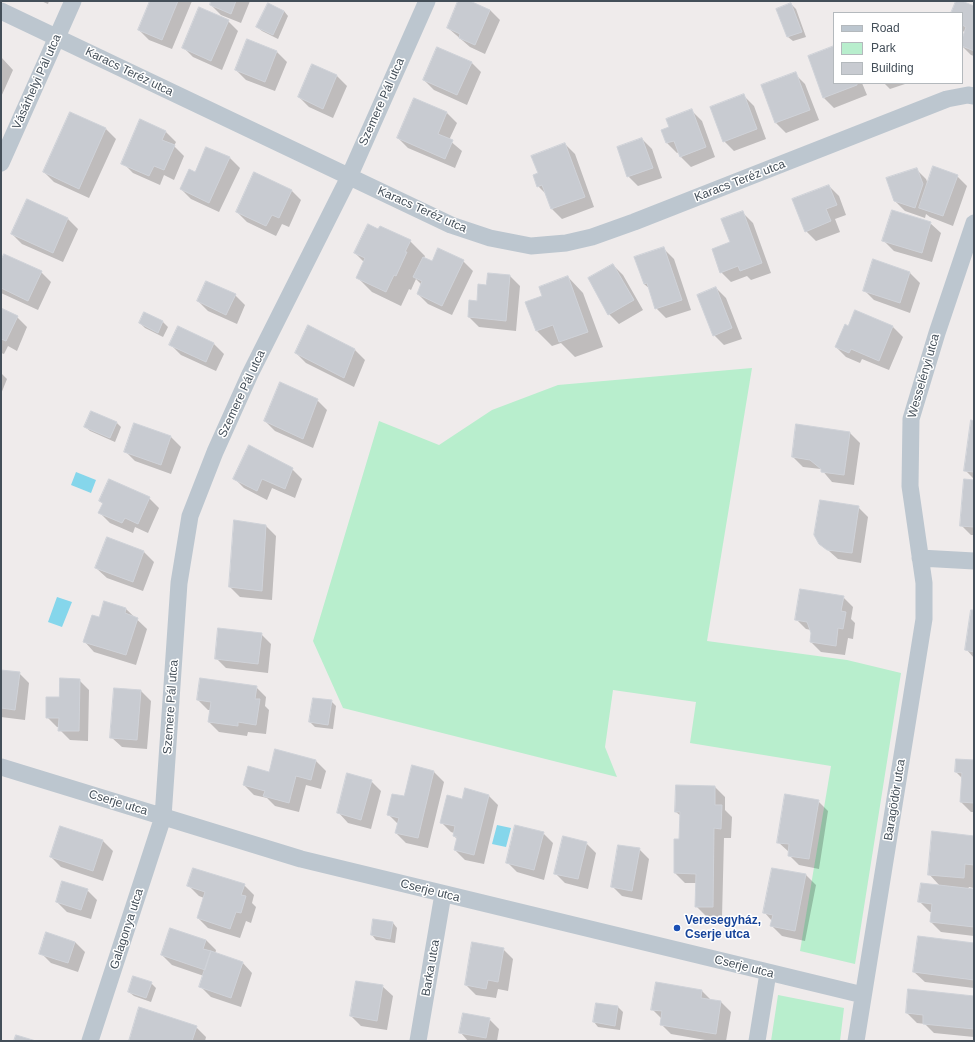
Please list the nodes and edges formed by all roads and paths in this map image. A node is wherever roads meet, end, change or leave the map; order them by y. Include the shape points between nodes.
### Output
1 (73, 1) edge
2 (427, 1) edge
3 (1, 11) edge
4 (57, 37) junction
5 (974, 96) edge
6 (1, 163) edge
7 (349, 177) junction
8 (974, 223) edge
9 (920, 558) junction
10 (974, 561) edge
11 (1, 767) edge
12 (163, 817) junction
13 (443, 894) junction
14 (768, 973) junction
15 (863, 995) junction
16 (90, 1041) edge
17 (418, 1041) edge
18 (757, 1041) edge
19 (856, 1041) edge

1 - 4 street, Vásárhelyi Pál utca
2 - 7 street, Szemere Pál utca
3 - 4 street, Karacs Teréz utca
4 - 6 street, Vásárhelyi Pál utca
4 - 7 street, Karacs Teréz utca
5 - 7 street, Karacs Teréz utca via 947,99 592,238 566,243 531,246 490,238 451,225
7 - 12 street, Szemere Pál utca via 250,374 190,516 179,583
8 - 9 street, Wesselényi utca via 910,419 910,486
9 - 10 street
9 - 15 street, Baragödör utca via 924,583 924,619
11 - 12 street, Cserje utca
12 - 13 street, Cserje utca via 301,859
12 - 16 street, Galagonya utca
13 - 14 street, Cserje utca
13 - 17 street, Barka utca
14 - 15 street, Cserje utca
14 - 18 street
15 - 19 street, Baragödör utca

